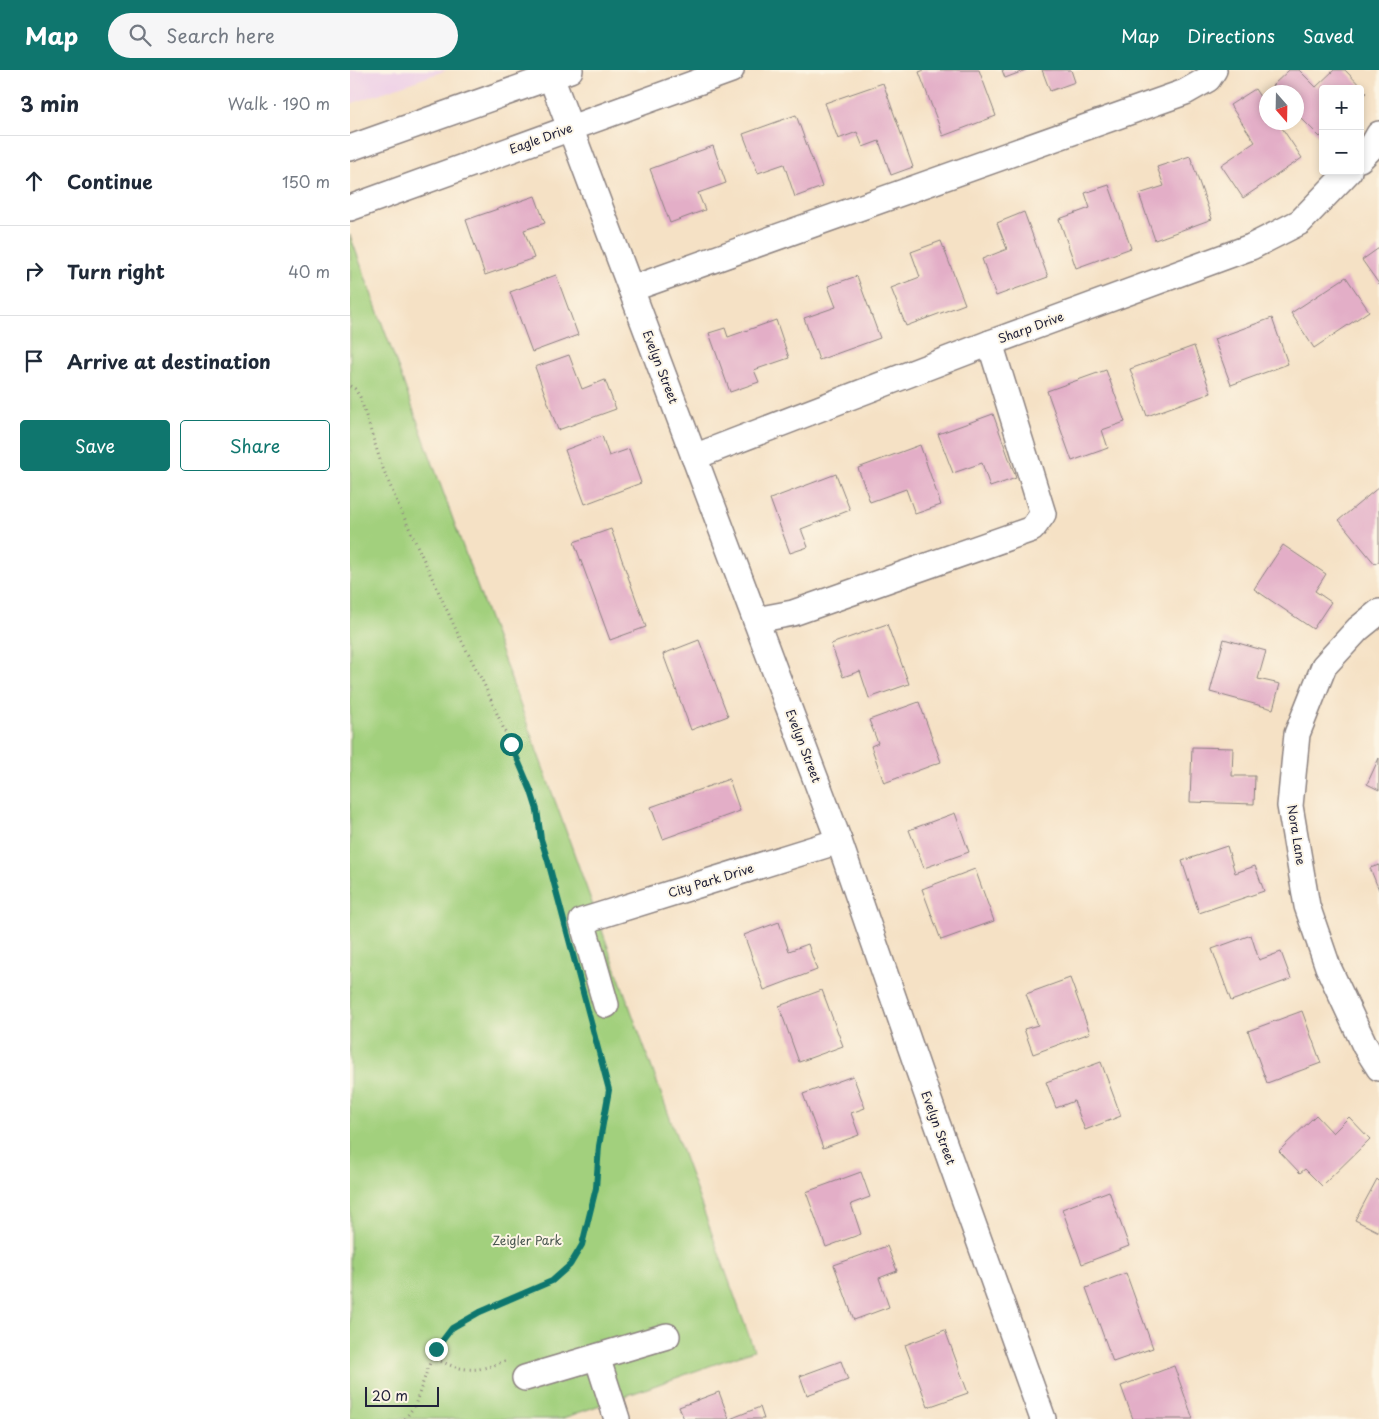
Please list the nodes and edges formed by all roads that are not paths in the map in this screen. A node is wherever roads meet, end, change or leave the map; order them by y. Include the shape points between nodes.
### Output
1 (731, 70) edge
2 (1214, 70) edge
3 (561, 74) edge
4 (570, 128) junction
5 (1379, 134) edge
6 (350, 148) edge
7 (1364, 155) edge
8 (1345, 175) edge
9 (350, 208) edge
10 (631, 289) junction
11 (990, 342) junction
12 (694, 457) junction
13 (1379, 612) edge
14 (756, 620) junction
15 (840, 841) junction
16 (599, 1014) road end
17 (1379, 1068) edge
18 (667, 1336) dead end
19 (596, 1357) junction
20 (525, 1378) dead end
21 (613, 1408) edge
22 (1043, 1419) edge

1 - 4 street, Eagle Drive
2 - 10 street via 1208,79 1185,92
3 - 4 street, Evelyn Street
3 - 6 street
4 - 9 street, Eagle Drive
4 - 10 street, Evelyn Street
5 - 7 street
8 - 11 street, Sharp Drive via 1300,222 1251,247
10 - 12 street, Evelyn Street
11 - 12 street, Sharp Drive
11 - 14 street via 1043,514 1032,529 793,613
12 - 14 street, Evelyn Street
13 - 17 street, Nora Lane via 1358,629 1324,666 1296,734 1290,806 1308,906 1328,967 1365,1046
14 - 15 street, Evelyn Street
15 - 16 street, City Park Drive via 572,915
15 - 22 street, Evelyn Street
18 - 19 street
19 - 20 street
19 - 21 street

